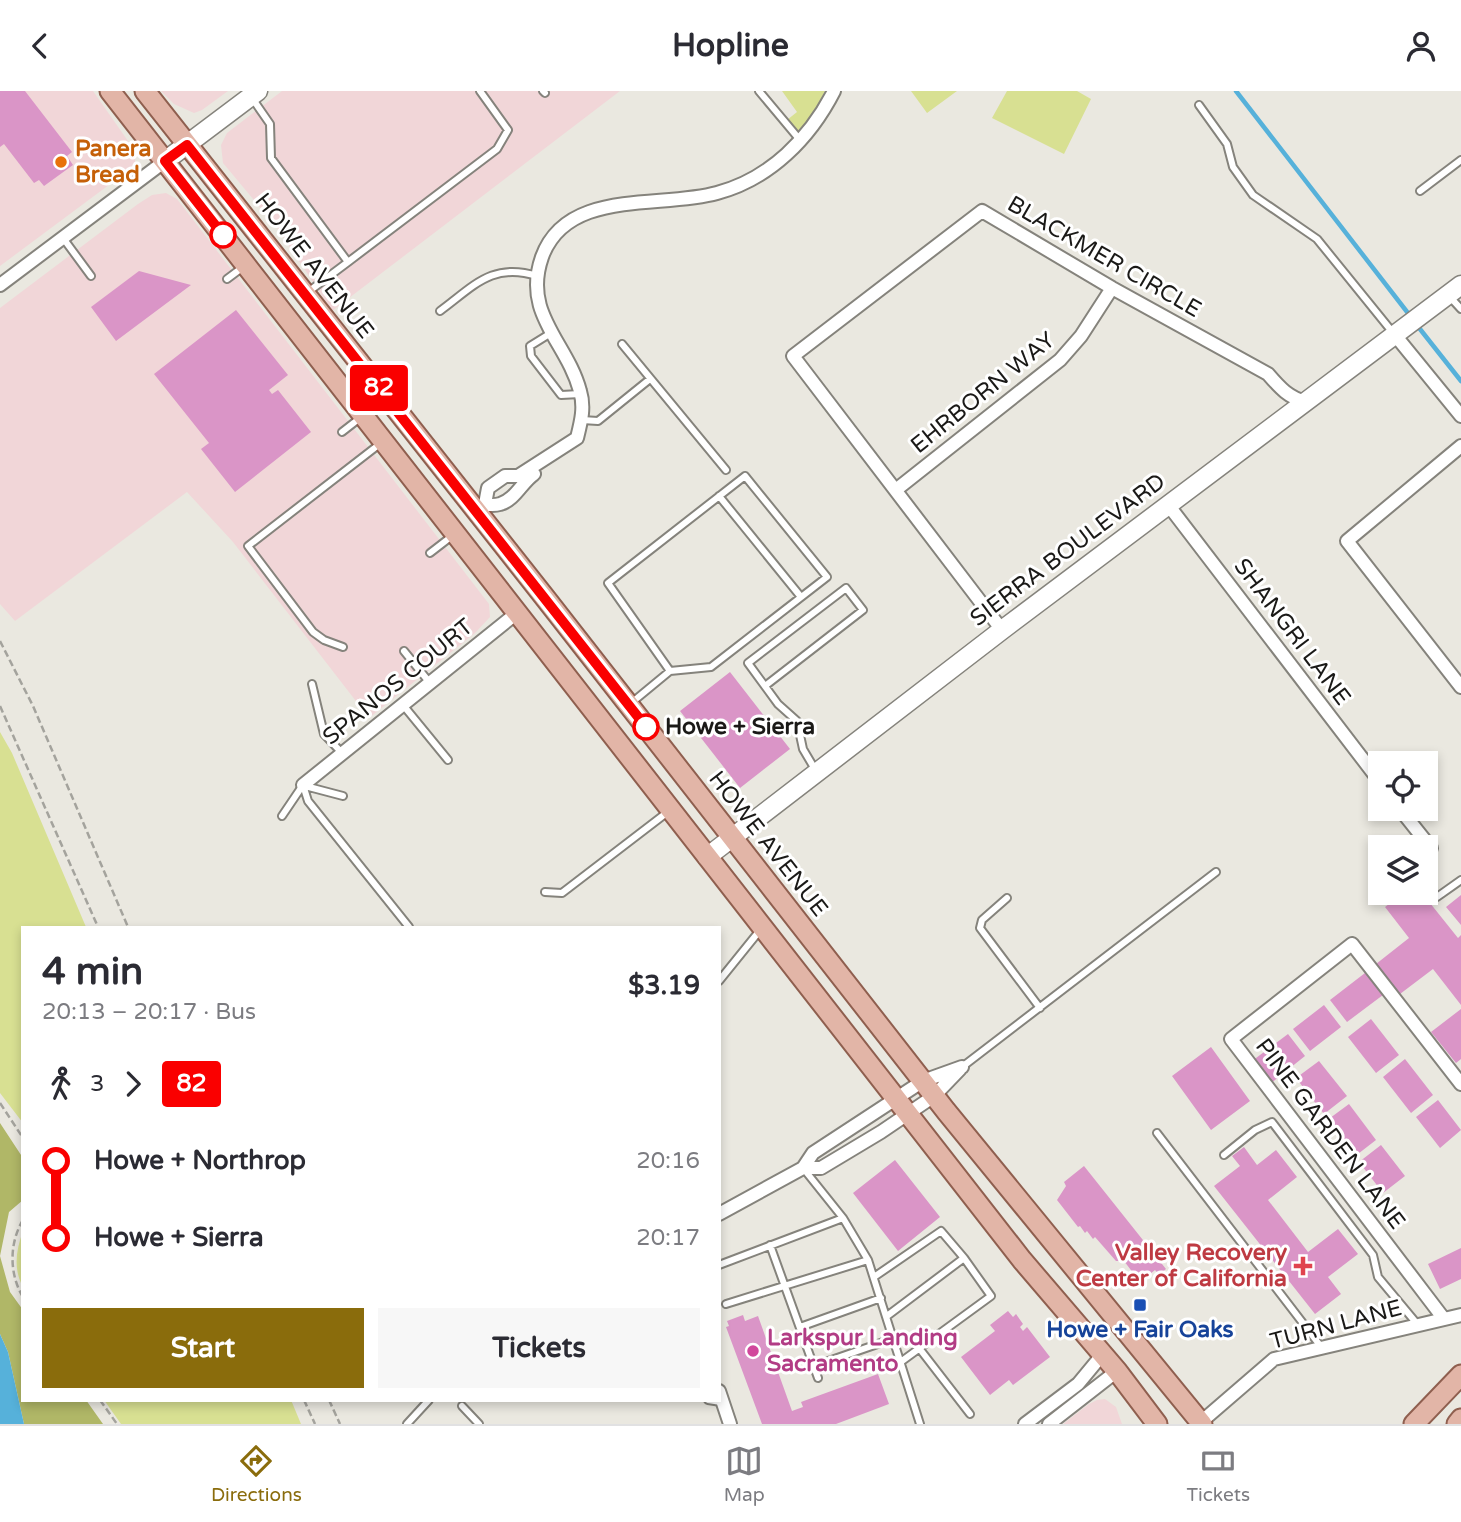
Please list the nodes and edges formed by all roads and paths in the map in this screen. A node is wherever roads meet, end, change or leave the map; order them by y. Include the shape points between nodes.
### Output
1 (110, 91) edge
2 (145, 91) edge
3 (480, 91) edge
4 (759, 91) edge
5 (834, 91) edge
6 (254, 94) edge
7 (1199, 105) dead end
8 (801, 141) junction
9 (187, 145) junction
10 (1461, 159) edge
11 (165, 161) junction
12 (1420, 191) dead end
13 (63, 238) junction
14 (348, 262) junction
15 (246, 265) junction
16 (92, 276) dead end
17 (537, 276) junction
18 (227, 279) dead end
19 (0, 285) edge
20 (1112, 288) junction
21 (1455, 290) edge
22 (305, 294) junction
23 (1461, 309) edge
24 (440, 311) dead end
25 (1407, 326) junction
26 (551, 333) junction
27 (622, 344) dead end
28 (650, 379) junction
29 (581, 394) junction
30 (1307, 402) junction
31 (364, 415) junction
32 (1461, 416) edge
33 (582, 420) junction
34 (341, 432) dead end
35 (384, 441) junction
36 (1461, 446) edge
37 (726, 470) dead end
38 (520, 479) junction
39 (897, 489) junction
40 (719, 496) junction
41 (1169, 506) junction
42 (481, 507) junction
43 (457, 533) junction
44 (430, 553) dead end
45 (801, 597) junction
46 (518, 611) junction
47 (1002, 630) junction
48 (0, 641) edge
49 (343, 647) dead end
50 (404, 651) dead end
51 (670, 671) junction
52 (430, 683) junction
53 (312, 684) dead end
54 (765, 686) junction
55 (1461, 687) edge
56 (404, 705) junction
57 (0, 706) edge
58 (629, 706) junction
59 (343, 754) junction
60 (448, 760) dead end
61 (1368, 766) edge
62 (817, 772) junction
63 (303, 785) junction
64 (343, 796) dead end
65 (671, 810) junction
66 (282, 816) dead end
67 (1409, 821) edge
68 (1420, 835) edge
69 (732, 838) junction
70 (707, 857) junction
71 (1216, 872) dead end
72 (1461, 880) edge
73 (545, 892) dead end
74 (1438, 896) edge
75 (1007, 898) dead end
76 (98, 926) edge
77 (128, 926) edge
78 (408, 926) edge
79 (762, 927) junction
80 (721, 978) edge
81 (1040, 1008) junction
82 (962, 1067) junction
83 (1461, 1084) edge
84 (928, 1088) junction
85 (0, 1103) edge
86 (902, 1106) junction
87 (1157, 1133) dead end
88 (21, 1136) edge
89 (1224, 1155) dead end
90 (803, 1168) junction
91 (721, 1213) edge
92 (843, 1218) junction
93 (21, 1224) edge
94 (770, 1245) junction
95 (964, 1258) junction
96 (868, 1259) junction
97 (721, 1264) edge
98 (874, 1277) junction
99 (785, 1286) junction
100 (21, 1292) edge
101 (881, 1299) junction
102 (726, 1304) dead end
103 (1461, 1315) edge
104 (887, 1317) junction
105 (1444, 1319) junction
106 (1418, 1325) junction
107 (800, 1327) junction
108 (895, 1338) junction
109 (1322, 1347) junction
110 (919, 1348) junction
111 (1102, 1355) junction
112 (902, 1360) junction
113 (814, 1366) junction
114 (1117, 1371) junction
115 (1461, 1375) edge
116 (818, 1378) dead end
117 (721, 1397) edge
118 (101, 1402) edge
119 (305, 1402) edge
120 (331, 1402) edge
121 (427, 1402) edge
122 (462, 1406) dead end
123 (970, 1414) dead end
124 (1461, 1419) edge
125 (1201, 1423) edge
126 (117, 1424) edge
127 (315, 1424) edge
128 (340, 1424) edge
129 (407, 1424) edge
130 (479, 1424) edge
131 (730, 1424) edge
132 (920, 1424) edge
133 (1025, 1424) edge
134 (1049, 1424) edge
135 (1157, 1424) edge
136 (1414, 1424) edge
137 (1457, 1424) edge

1 - 11 main road
2 - 9 main road, HOWE AVENUE
3 - 14 lane via 508,130 498,149
4 - 8 lane
5 - 8 street
6 - 9 street
6 - 14 lane via 270,124 271,158
7 - 25 lane via 1227,144 1233,167 1253,195 1318,239
8 - 17 street via 762,173 719,193 582,214 552,239
9 - 11 street
9 - 22 main road, HOWE AVENUE
10 - 12 lane
11 - 13 street
11 - 15 main road
13 - 16 lane
13 - 19 street
14 - 22 lane
15 - 18 lane
15 - 31 main road
17 - 24 lane via 503,271
17 - 26 street via 537,299
20 - 30 street, BLACKMER CIRCLE via 1268,374 1284,393
20 - 39 street, EHRBORN WAY via 1060,360
20 - 39 street, BLACKMER CIRCLE via 982,211 793,356
21 - 23 lane
21 - 25 street, SIERRA BOULEVARD
22 - 42 main road, HOWE AVENUE
25 - 30 street, SIERRA BOULEVARD
25 - 32 street
26 - 29 street
26 - 29 lane via 530,346 531,356 561,395
27 - 28 lane
28 - 33 lane via 598,421
28 - 37 lane
29 - 33 street
30 - 41 street, SIERRA BOULEVARD
31 - 34 lane
31 - 35 main road
33 - 38 street via 577,438
35 - 42 main road via 404,449 455,512 466,516
35 - 43 main road
35 - 49 lane via 248,546 307,626
36 - 55 street via 1347,541
38 - 42 street via 517,493 500,504
38 - 42 street via 505,476 488,488
39 - 47 street, BLACKMER CIRCLE
40 - 45 lane
40 - 45 lane via 745,476 762,496 827,577
40 - 51 lane via 608,583
41 - 47 street, SIERRA BOULEVARD
41 - 61 street, SHANGRI LANE
42 - 58 main road, HOWE AVENUE
43 - 44 lane
43 - 46 main road
45 - 51 lane via 711,667
46 - 52 street, SPANOS COURT
46 - 58 main road via 542,623 601,698
46 - 65 main road
47 - 62 street, SIERRA BOULEVARD
48 - 77 path via 33,706
50 - 52 lane
51 - 58 lane
52 - 56 street, SPANOS COURT
53 - 59 lane via 324,734
54 - 54 lane via 748,663 846,588 863,610
54 - 62 lane via 797,721 803,749
56 - 59 street, SPANOS COURT
56 - 60 lane
57 - 76 path
58 - 69 main road, HOWE AVENUE
59 - 63 street, SPANOS COURT
62 - 69 street, SIERRA BOULEVARD
63 - 64 lane
63 - 66 lane
63 - 78 lane via 308,801
65 - 70 main road
65 - 73 lane via 562,893
67 - 68 street
69 - 70 street, SIERRA BOULEVARD
69 - 84 main road, HOWE AVENUE
70 - 79 main road
71 - 81 lane
72 - 74 lane
75 - 81 lane via 979,928
79 - 80 lane
79 - 86 main road
81 - 82 lane
82 - 84 street
82 - 84 street
83 - 105 street, PINE GARDEN LANE via 1352,944 1231,1039
84 - 86 street
84 - 86 street
84 - 125 main road, HOWE AVENUE
85 - 88 path
86 - 90 street via 813,1153
86 - 90 street via 821,1168
86 - 111 main road
87 - 109 lane
89 - 106 lane via 1272,1122 1373,1255 1378,1277
90 - 91 street
90 - 92 lane
92 - 94 lane
92 - 96 lane
93 - 100 path via 12,1255
94 - 97 lane
94 - 99 lane
95 - 98 lane via 941,1231
95 - 104 lane
95 - 110 lane via 991,1296
96 - 98 lane
96 - 99 lane
98 - 101 lane
99 - 102 lane
99 - 107 lane
101 - 104 lane
101 - 107 lane
103 - 105 street, TURN LANE
104 - 108 lane
105 - 106 street, TURN LANE
106 - 109 street, TURN LANE
107 - 113 lane
108 - 112 lane
108 - 113 lane
109 - 125 street, TURN LANE via 1274,1359
110 - 112 lane
110 - 123 lane
111 - 114 main road
111 - 133 street via 1078,1384
112 - 132 lane
113 - 116 lane
114 - 134 street
114 - 135 main road
115 - 136 main road
117 - 131 street
118 - 126 path
119 - 127 path
120 - 128 path
121 - 129 lane
122 - 130 lane
124 - 137 main road

